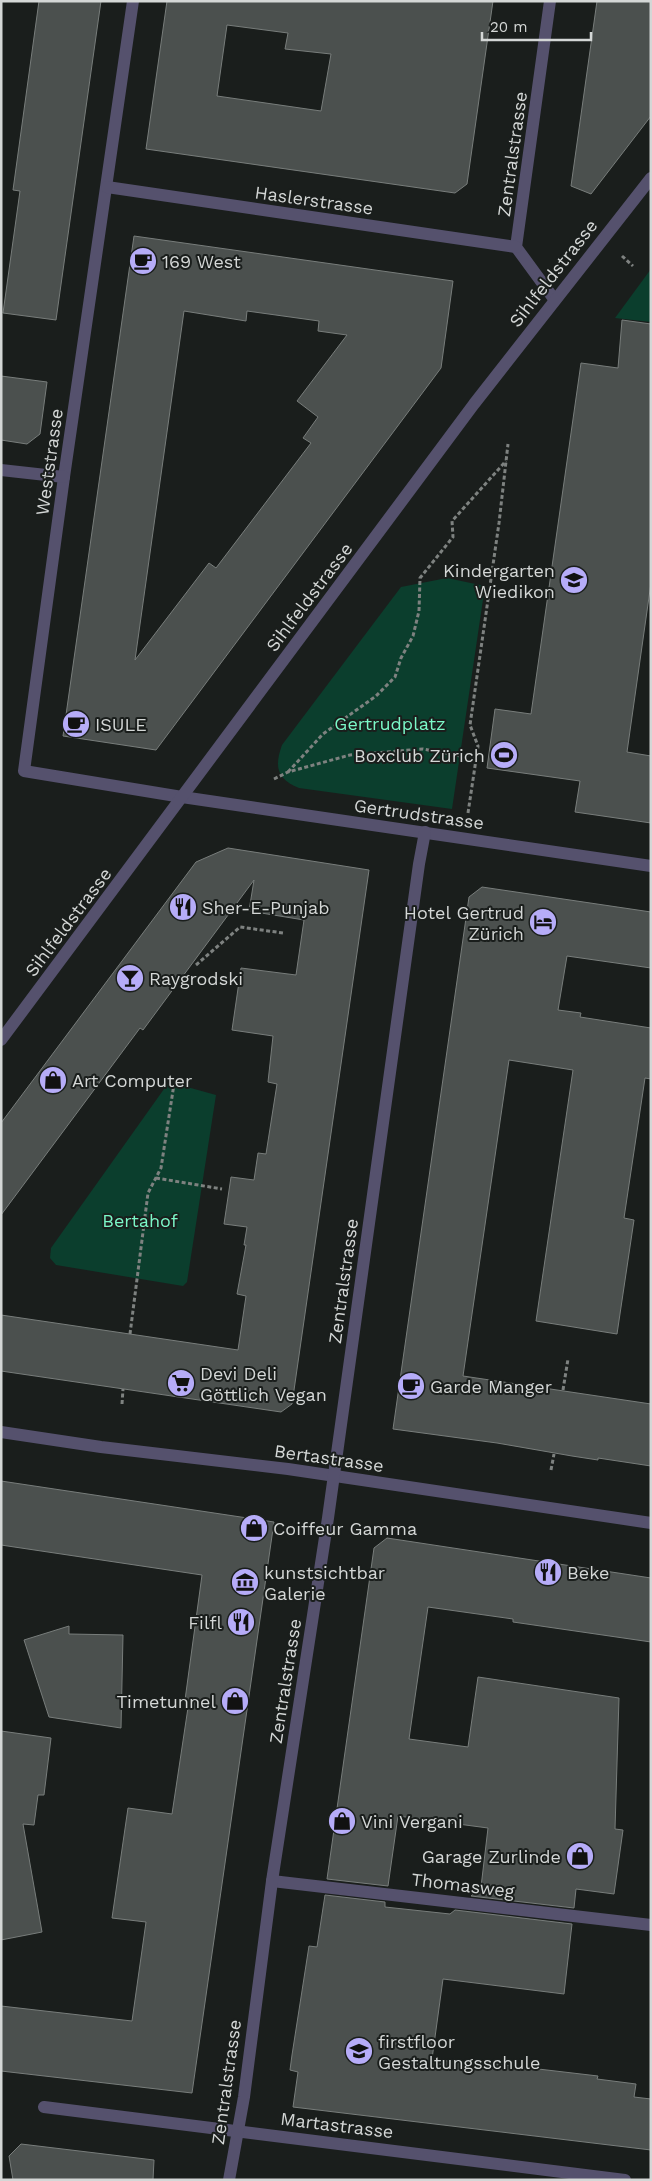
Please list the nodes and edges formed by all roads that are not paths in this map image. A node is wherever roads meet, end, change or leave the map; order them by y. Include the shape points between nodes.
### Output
1 (133, 1) edge
2 (550, 1) edge
3 (651, 178) edge
4 (107, 188) junction
5 (516, 247) junction
6 (554, 299) junction
7 (1, 470) edge
8 (64, 477) junction
9 (182, 797) junction
10 (425, 832) junction
11 (651, 866) edge
12 (1, 1040) edge
13 (1, 1432) edge
14 (334, 1475) junction
15 (651, 1523) edge
16 (272, 1881) junction
17 (651, 1925) edge
18 (44, 2106) dead end
19 (238, 2130) junction
20 (229, 2180) edge
21 (625, 2180) edge

1 - 4 street, Weststrasse
2 - 5 street, Zentralstrasse
3 - 6 street, Sihlfeldstrasse
4 - 5 street, Haslerstrasse
4 - 8 street, Weststrasse
5 - 6 street
6 - 9 street, Sihlfeldstrasse
7 - 8 street
8 - 9 street, Weststrasse via 24,771
9 - 10 street, Gertrudstrasse
9 - 12 street, Sihlfeldstrasse
10 - 11 street, Gertrudstrasse
10 - 14 street, Zentralstrasse
13 - 14 street, Bertastrasse
14 - 15 street, Bertastrasse
14 - 16 street, Zentralstrasse
16 - 17 street, Thomasweg
16 - 19 street, Zentralstrasse
18 - 19 street, Martastrasse
19 - 20 street, Zentralstrasse
19 - 21 street, Martastrasse

